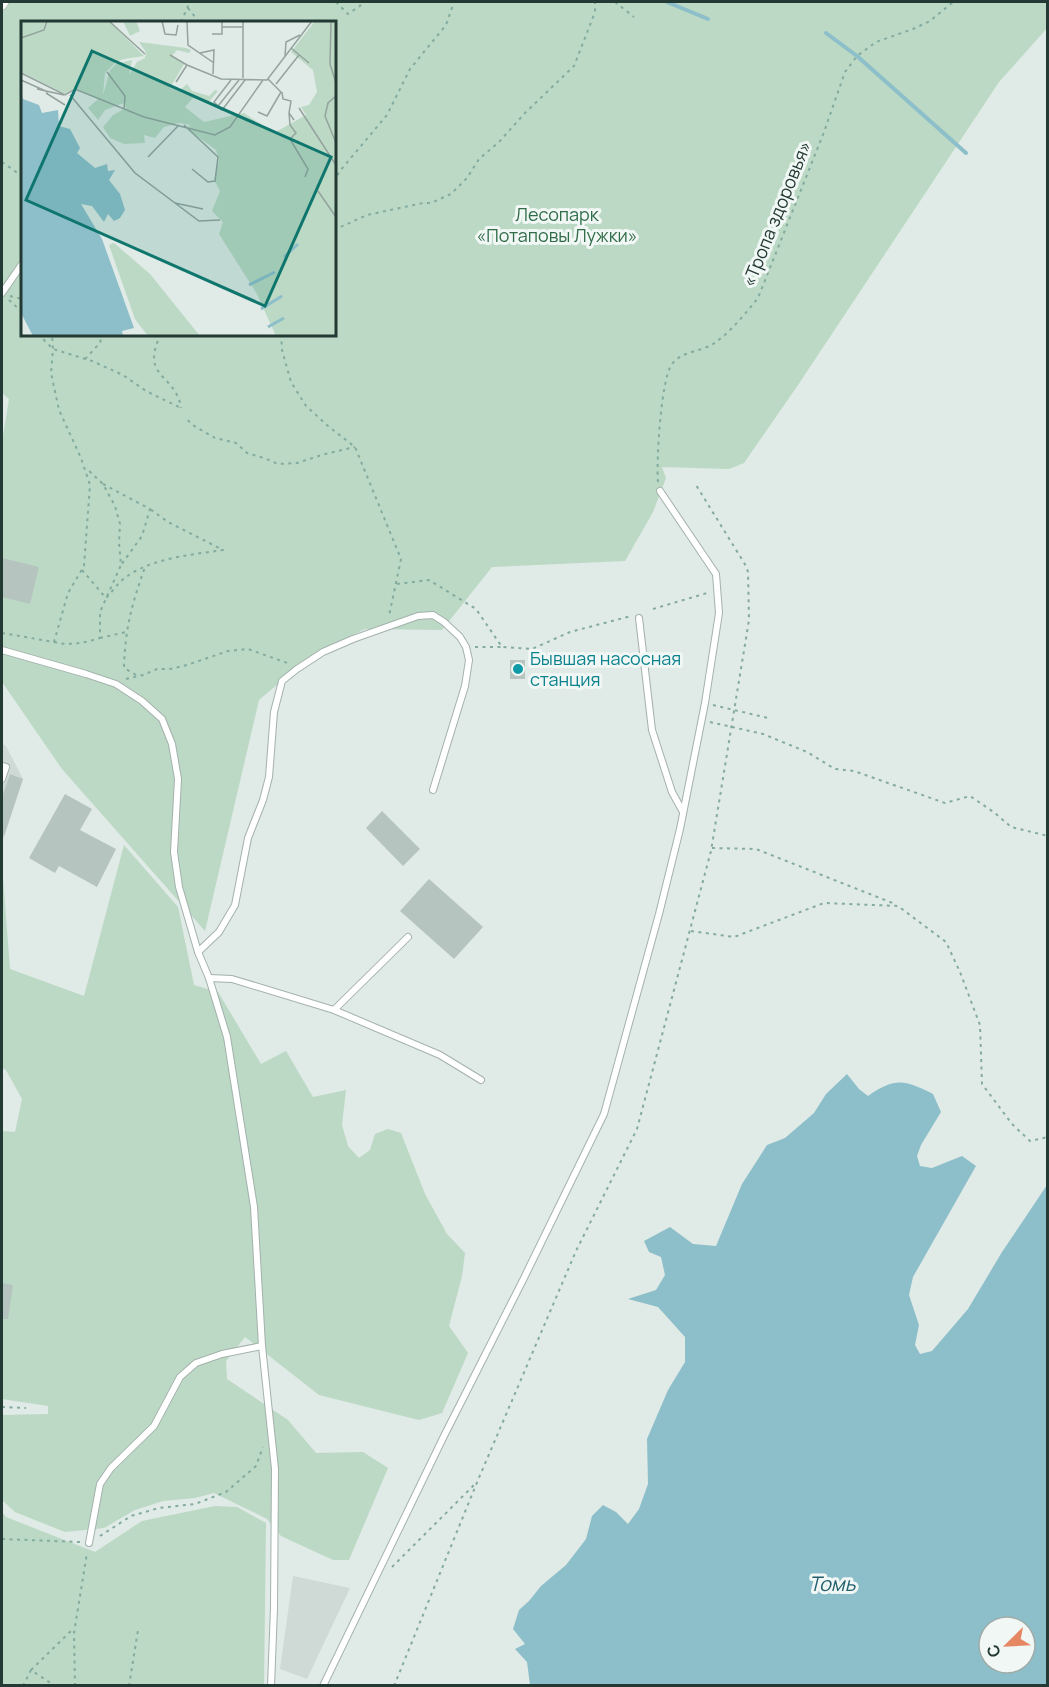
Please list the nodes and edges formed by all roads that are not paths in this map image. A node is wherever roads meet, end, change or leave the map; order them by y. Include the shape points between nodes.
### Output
1 (4, 2) edge
2 (2, 5) edge
3 (21, 266) edge
4 (2, 294) edge
5 (660, 491) road end
6 (637, 616) road end
7 (2, 650) edge
8 (2, 765) edge
9 (2, 779) edge
10 (433, 790) dead end
11 (683, 812) junction
12 (408, 937) dead end
13 (198, 952) junction
14 (209, 978) junction
15 (334, 1010) junction
16 (481, 1080) dead end
17 (262, 1346) junction
18 (89, 1543) road end
19 (271, 1686) edge
20 (323, 1686) edge

1 - 2 street
3 - 4 lane
5 - 11 lane via 716,574 719,613
6 - 11 lane via 652,730 672,792
7 - 13 lane via 116,684 162,719 172,744 178,779 174,852 179,887
8 - 9 lane via 6,767
10 - 13 lane via 470,660 460,637 444,622 433,615 418,616 323,652 297,669 282,681 274,712 269,777 248,838 235,905 219,932
11 - 20 lane via 604,1114
12 - 15 lane
13 - 14 lane
14 - 15 lane via 232,979
14 - 17 lane via 227,1037 254,1207
15 - 16 lane via 440,1056
17 - 18 lane via 196,1363 180,1377 154,1426 100,1484
17 - 19 lane via 275,1469

